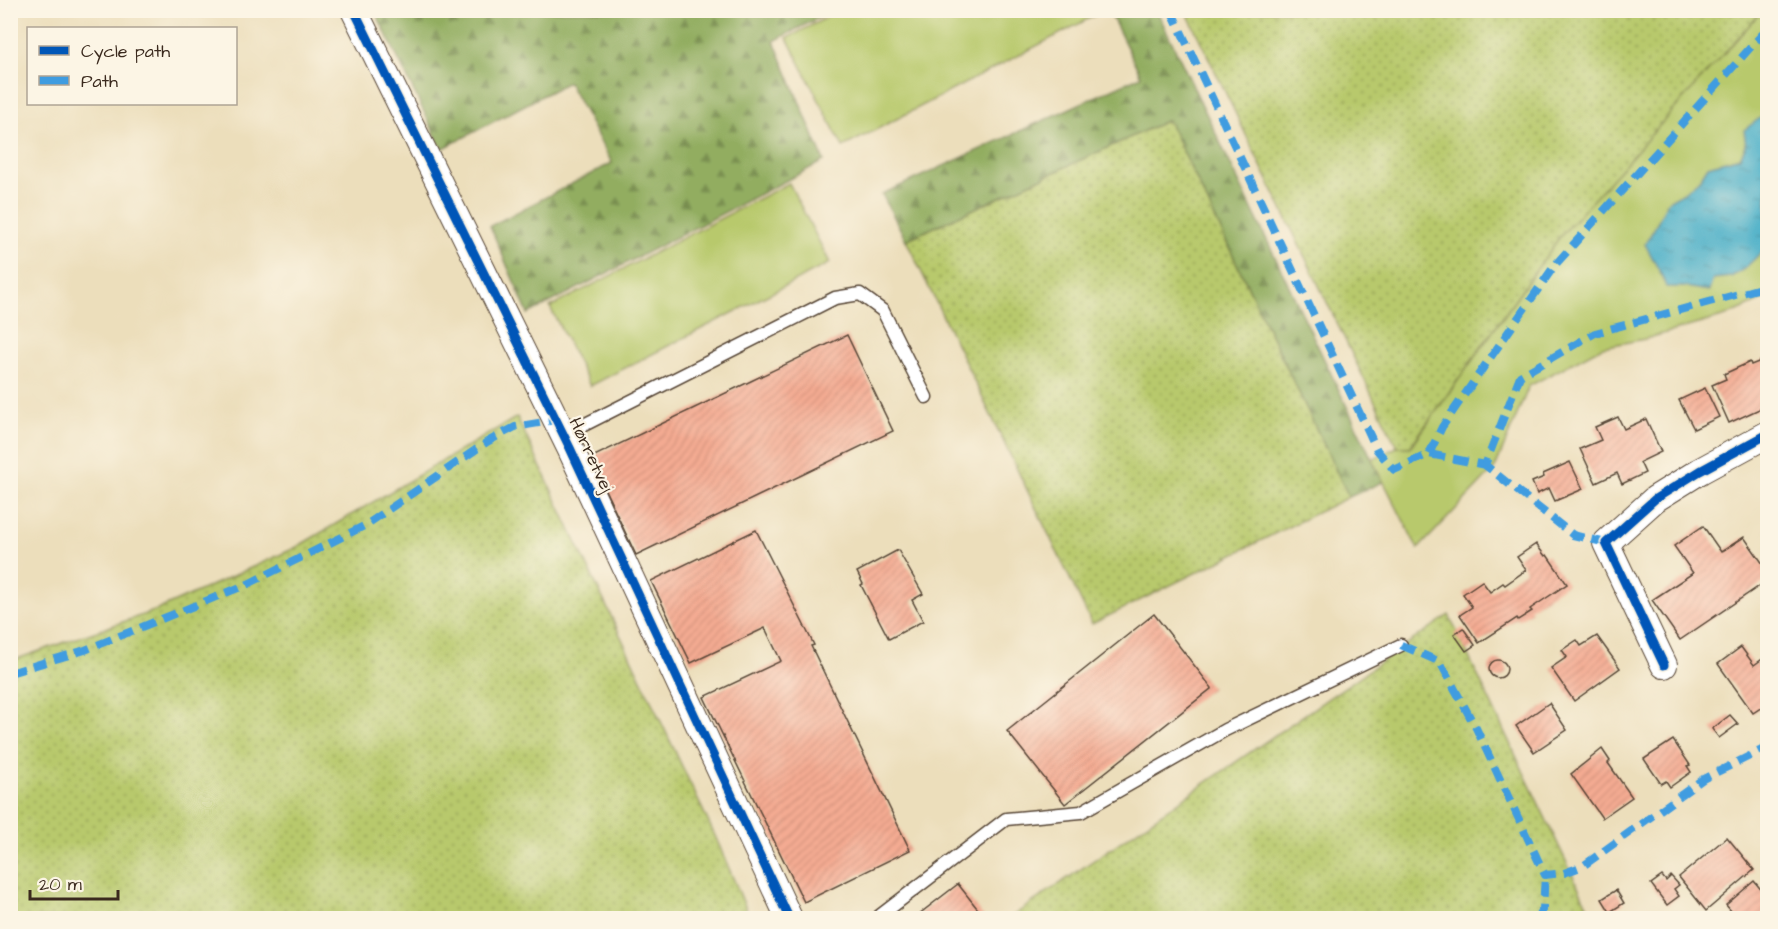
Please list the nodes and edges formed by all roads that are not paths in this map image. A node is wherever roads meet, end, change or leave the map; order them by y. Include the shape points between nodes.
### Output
1 (354, 10) edge
2 (926, 397) dead end
3 (1767, 434) edge
4 (564, 435) junction
5 (1401, 645) dead end
6 (1664, 665) dead end
7 (789, 918) edge
8 (877, 918) edge

1 - 4 street, Hørretvej
2 - 4 lane via 883,311 860,294 835,298
3 - 6 street via 1655,499 1606,543
4 - 7 street, Hørretvej
5 - 8 lane via 1225,730 1081,812 1006,819

